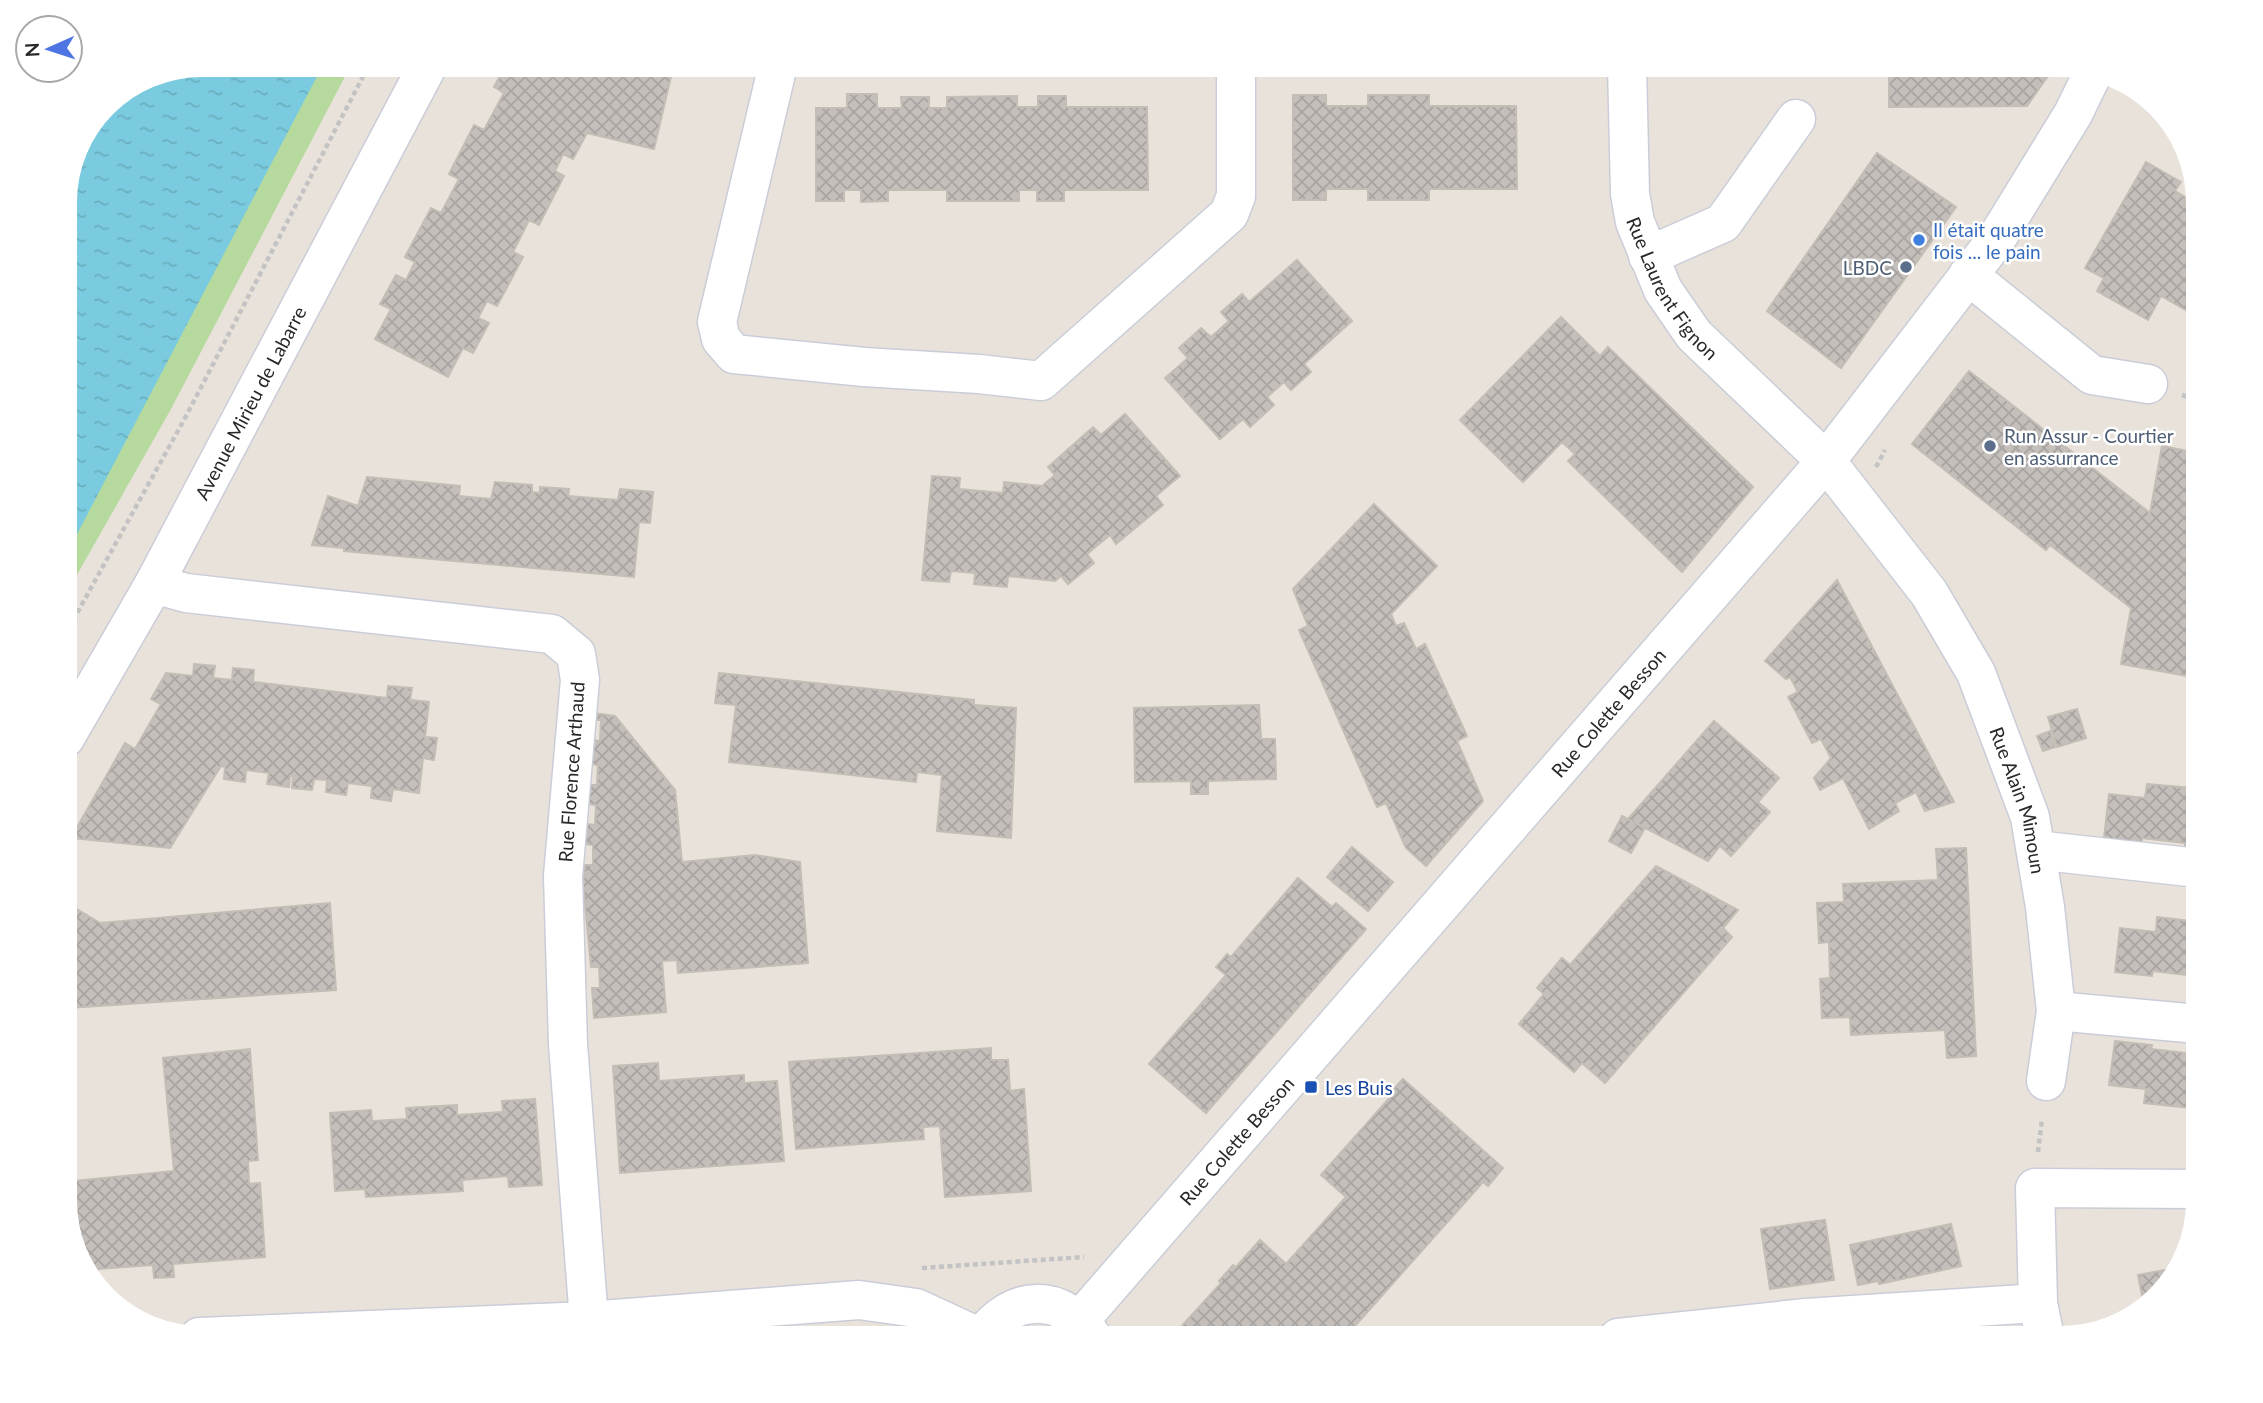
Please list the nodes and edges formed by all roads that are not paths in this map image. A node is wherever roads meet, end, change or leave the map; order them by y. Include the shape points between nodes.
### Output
1 (422, 77) edge
2 (775, 77) edge
3 (1236, 77) edge
4 (1626, 77) edge
5 (2089, 80) edge
6 (1796, 119) dead end
7 (1648, 256) junction
8 (1968, 275) junction
9 (2148, 384) dead end
10 (1826, 461) junction
11 (155, 583) junction
12 (77, 717) edge
13 (2036, 850) junction
14 (2186, 867) edge
15 (2056, 1011) junction
16 (2186, 1023) edge
17 (2046, 1080) road end
18 (2186, 1189) edge
19 (2041, 1320) edge
20 (589, 1321) junction
21 (474, 1326) edge
22 (628, 1326) edge
23 (659, 1326) edge
24 (955, 1326) edge
25 (989, 1326) edge
26 (1083, 1326) edge
27 (1089, 1326) edge
28 (1731, 1326) edge

1 - 11 street, Avenue Mirieu de Labarre
2 - 3 street via 717,322 721,339 734,354 1041,382 1229,214 1236,196
4 - 7 street, Rue Laurent Fignon via 1629,194
5 - 8 street, Rue Colette Besson via 2002,230
6 - 7 street via 1723,222
7 - 10 street, Rue Laurent Fignon via 1663,290 1694,335
8 - 9 street via 2092,375
8 - 10 street, Rue Colette Besson
10 - 13 street, Rue Alain Mimoun via 1928,593 1976,673 2030,817
10 - 27 street, Rue Colette Besson
11 - 12 street, Avenue Mirieu de Labarre
11 - 20 street, Rue Florence Arthaud via 186,593 552,634 576,654 580,680 563,876 569,1069
13 - 14 street
13 - 15 street, Rue Alain Mimoun
15 - 16 street
15 - 17 street, Rue Alain Mimoun
18 - 19 street via 2035,1188
19 - 28 street via 1806,1318
20 - 21 street
20 - 22 street
23 - 24 street via 859,1300 916,1308
25 - 26 street via 1008,1311 1026,1304 1045,1304 1064,1310

